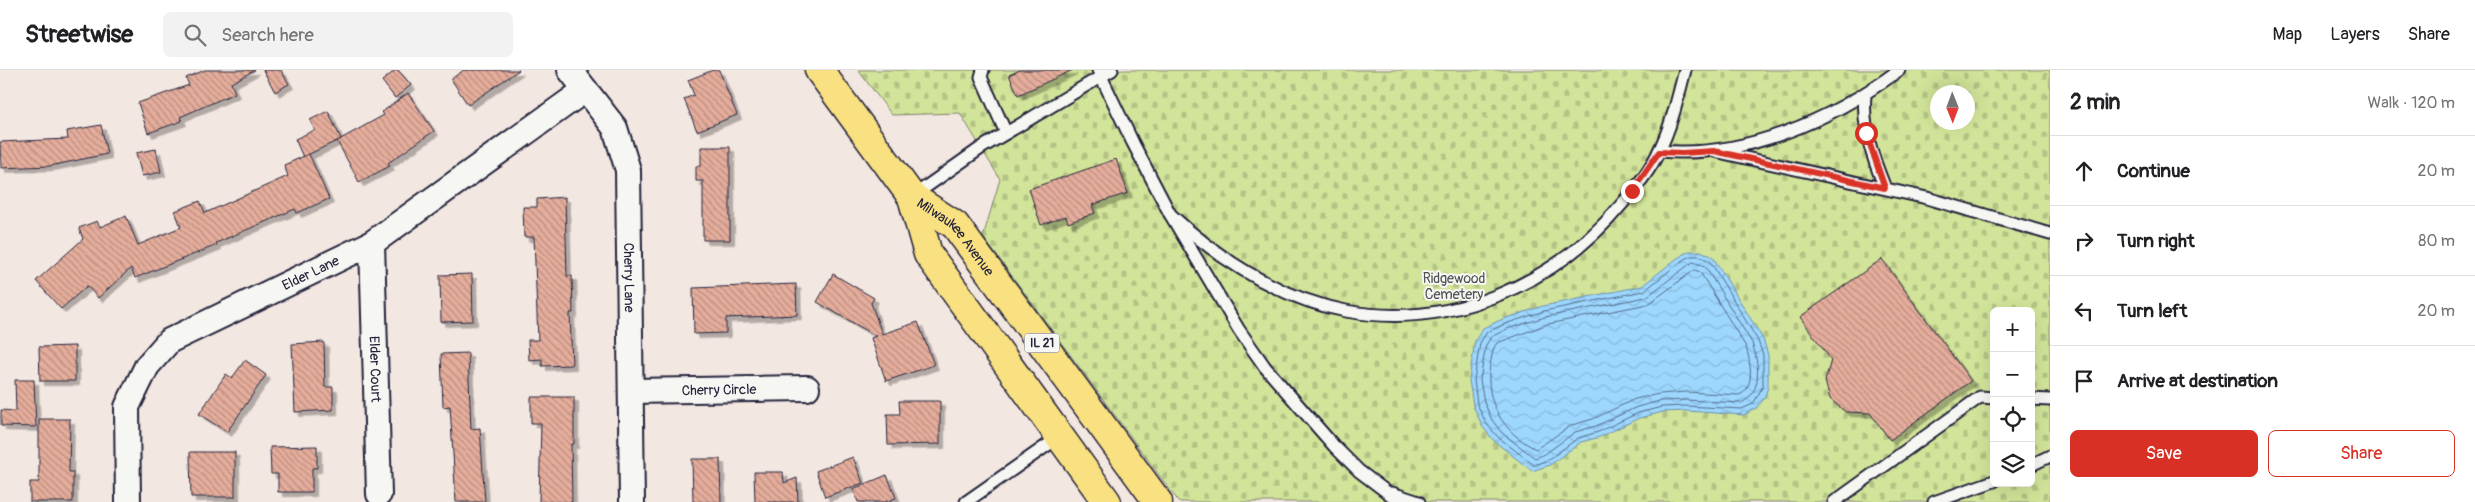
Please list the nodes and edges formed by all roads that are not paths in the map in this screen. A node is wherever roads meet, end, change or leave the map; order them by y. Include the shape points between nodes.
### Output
1 (570, 70) edge
2 (819, 70) edge
3 (983, 70) edge
4 (1112, 70) edge
5 (1684, 70) edge
6 (1899, 70) edge
7 (1100, 73) edge
8 (585, 90) junction
9 (1865, 94) junction
10 (1006, 133) junction
11 (1714, 151) junction
12 (1659, 152) junction
13 (1885, 188) junction
14 (912, 197) junction
15 (1170, 214) junction
16 (2050, 234) edge
17 (372, 243) junction
18 (807, 388) dead end
19 (631, 391) junction
20 (1990, 398) edge
21 (2035, 399) edge
22 (2050, 400) edge
23 (1059, 437) junction
24 (2050, 456) edge
25 (2035, 463) edge
26 (1990, 482) edge
27 (1385, 490) junction
28 (378, 494) dead end
29 (128, 502) edge
30 (632, 502) edge
31 (966, 502) edge
32 (1107, 502) edge
33 (1158, 502) edge
34 (1400, 502) edge
35 (1419, 502) edge
36 (1834, 502) edge
37 (1934, 502) edge

1 - 8 street, Cherry Lane
2 - 14 main road
3 - 10 lane via 981,77
4 - 7 lane
5 - 12 lane
6 - 9 lane
7 - 10 lane
7 - 15 lane
8 - 17 street, Elder Lane
8 - 19 street, Cherry Lane via 614,128 628,170
9 - 11 lane via 1772,137
9 - 13 lane via 1866,133
10 - 14 lane
11 - 12 lane
11 - 13 lane
12 - 15 lane via 1632,191 1594,236 1548,271 1499,296 1435,313 1373,315 1344,311 1293,295 1235,266 1201,243
13 - 16 lane
14 - 23 main road, Milwaukee Avenue via 928,254
14 - 33 main road, Milwaukee Avenue / IL 21 via 955,224
15 - 27 lane via 1239,330 1265,367 1334,446 1359,471
17 - 28 street, Elder Court
17 - 29 street, Elder Lane via 169,341 147,366 127,407
18 - 19 street, Cherry Circle
19 - 30 street, Cherry Lane
20 - 36 lane via 1980,397
21 - 22 lane
23 - 31 lane
23 - 32 main road, Milwaukee Avenue
24 - 25 lane
26 - 37 lane
27 - 34 lane
27 - 35 lane

